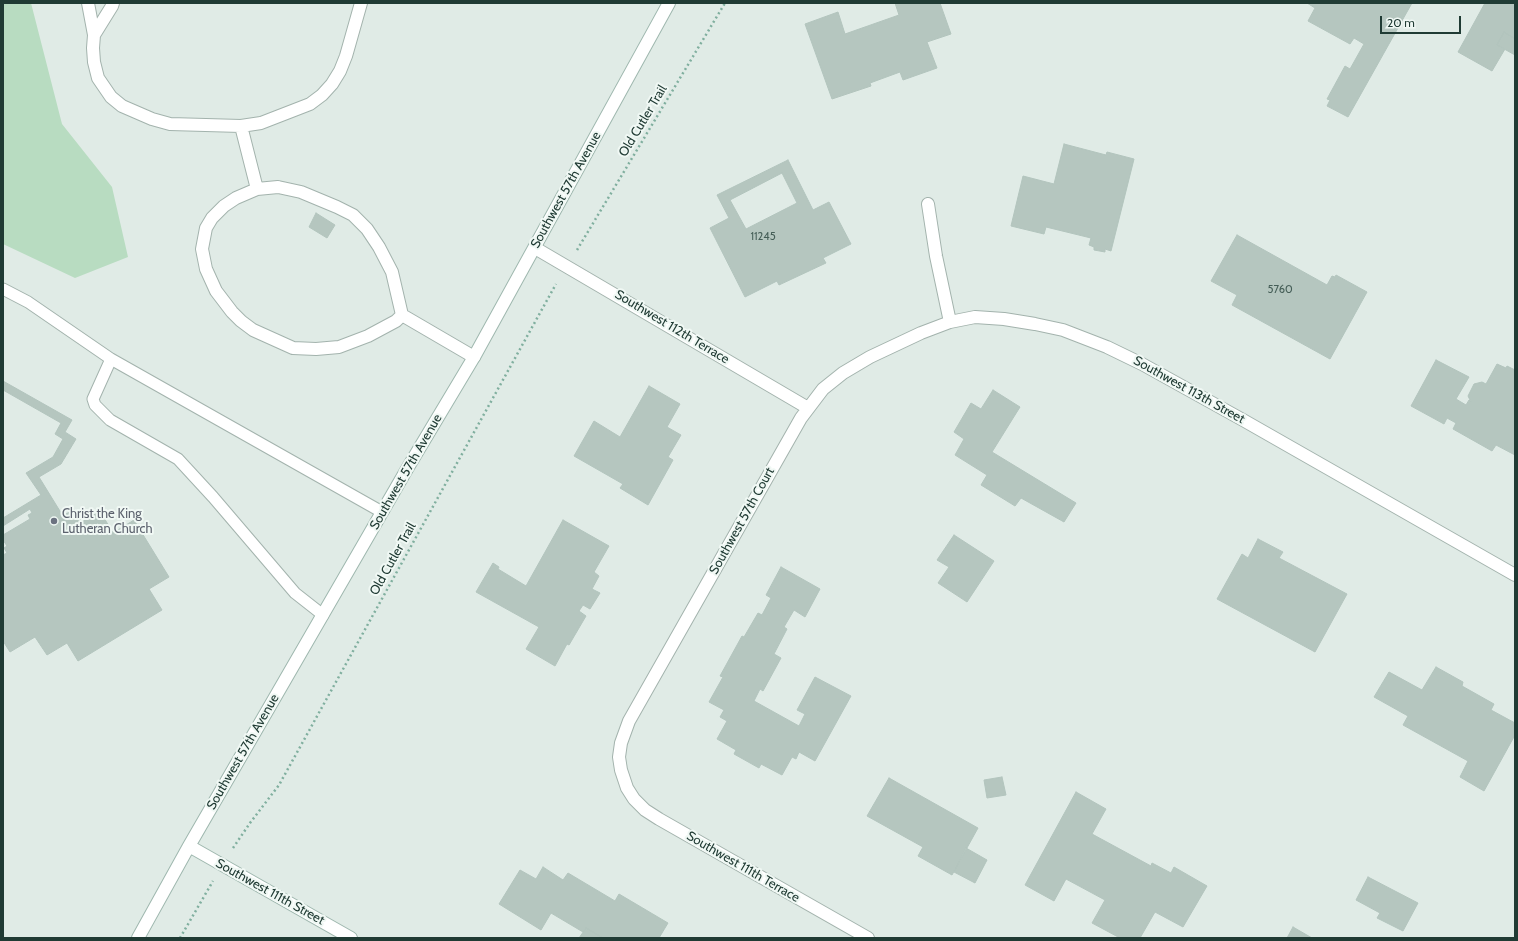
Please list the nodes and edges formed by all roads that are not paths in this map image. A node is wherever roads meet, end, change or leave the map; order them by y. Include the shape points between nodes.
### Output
1 (88, 3) edge
2 (112, 3) edge
3 (361, 3) edge
4 (669, 3) edge
5 (94, 35) junction
6 (241, 126) junction
7 (257, 189) junction
8 (928, 204) dead end
9 (535, 248) junction
10 (3, 289) edge
11 (402, 315) junction
12 (950, 322) junction
13 (474, 357) junction
14 (111, 359) junction
15 (808, 408) junction
16 (382, 512) junction
17 (1515, 575) edge
18 (323, 615) junction
19 (627, 788) joint
20 (189, 846) junction
21 (138, 938) edge
22 (351, 938) edge
23 (868, 938) edge

1 - 5 street
2 - 5 street
3 - 6 street via 340,71 322,95 310,104 260,123
4 - 9 street, Southwest 57th Avenue
5 - 6 street via 94,62 98,78 111,97 122,106 136,114 170,124
6 - 7 street
7 - 11 street via 278,187 301,192 353,215 367,229 392,272
7 - 11 street via 236,198 212,218 206,228 202,249 210,280 223,301 241,321 253,330 293,348 316,349 339,347 368,336
8 - 12 street
9 - 13 street, Southwest 57th Avenue
9 - 15 street, Southwest 112th Terrace
10 - 14 lane via 28,302
11 - 13 street
12 - 15 street, Southwest 57th Court via 921,333 843,373 823,390
12 - 17 street, Southwest 113th Street via 976,317 1004,319 1063,330 1107,346 1243,420
13 - 16 street, Southwest 57th Avenue
14 - 16 lane
14 - 18 lane via 93,398 96,405 110,420 178,459 295,593
15 - 19 street, Southwest 57th Court via 629,721 619,757 620,770
16 - 18 street, Southwest 57th Avenue
18 - 20 street, Southwest 57th Avenue
19 - 23 street, Southwest 111th Terrace via 634,799 658,819
20 - 21 street, Southwest 57th Avenue
20 - 22 street, Southwest 111th Street

